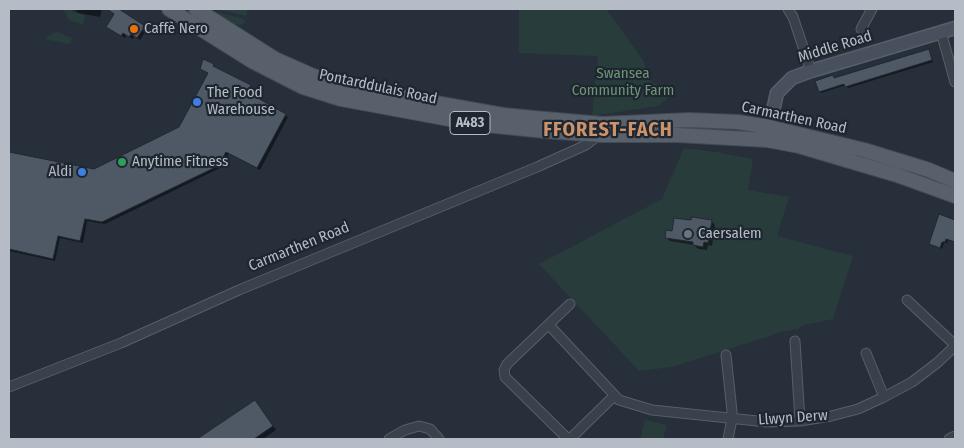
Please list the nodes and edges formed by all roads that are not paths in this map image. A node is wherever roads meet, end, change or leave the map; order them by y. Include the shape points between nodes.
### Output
1 (168, 9) edge
2 (196, 9) edge
3 (788, 9) edge
4 (872, 9) edge
5 (955, 28) edge
6 (861, 29) dead end
7 (940, 32) junction
8 (812, 71) junction
9 (955, 82) edge
10 (601, 129) junction
11 (768, 133) junction
12 (955, 181) edge
13 (955, 196) edge
14 (907, 300) dead end
15 (570, 304) dead end
16 (548, 325) junction
17 (795, 340) dead end
18 (955, 345) edge
19 (866, 353) dead end
20 (726, 355) dead end
21 (9, 387) edge
22 (614, 396) junction
23 (884, 397) junction
24 (732, 419) junction
25 (800, 421) junction
26 (955, 436) edge
27 (389, 439) edge
28 (439, 439) edge
29 (569, 439) edge
30 (728, 439) edge
31 (949, 439) edge

1 - 10 main road, Pontarddulais Road / A483 via 252,61 303,87 341,99 476,124
2 - 10 main road, Pontarddulais Road / A483 via 275,59 346,88
3 - 8 street
4 - 6 street
5 - 7 street, Middle Road
7 - 8 street, Middle Road
7 - 9 street
8 - 11 street, Middle Road via 792,78 777,93
10 - 11 main road, Carmarthen Road / A483 via 677,134
10 - 21 street, Carmarthen Road via 586,145 555,159 239,290 121,343
11 - 12 main road, Carmarthen Road / A483 via 864,150
11 - 13 main road, Carmarthen Road / A483
14 - 18 street
15 - 16 street
16 - 22 street, Llwyn Derw
16 - 29 street via 506,364 505,377
17 - 25 street
18 - 23 street, Llwyn Derw via 912,382
19 - 23 street
20 - 24 street
22 - 24 street, Llwyn Derw via 639,407
22 - 29 street
23 - 25 street, Llwyn Derw via 858,409
24 - 25 street, Llwyn Derw
24 - 30 street
26 - 31 street
27 - 28 street via 419,426 430,429

